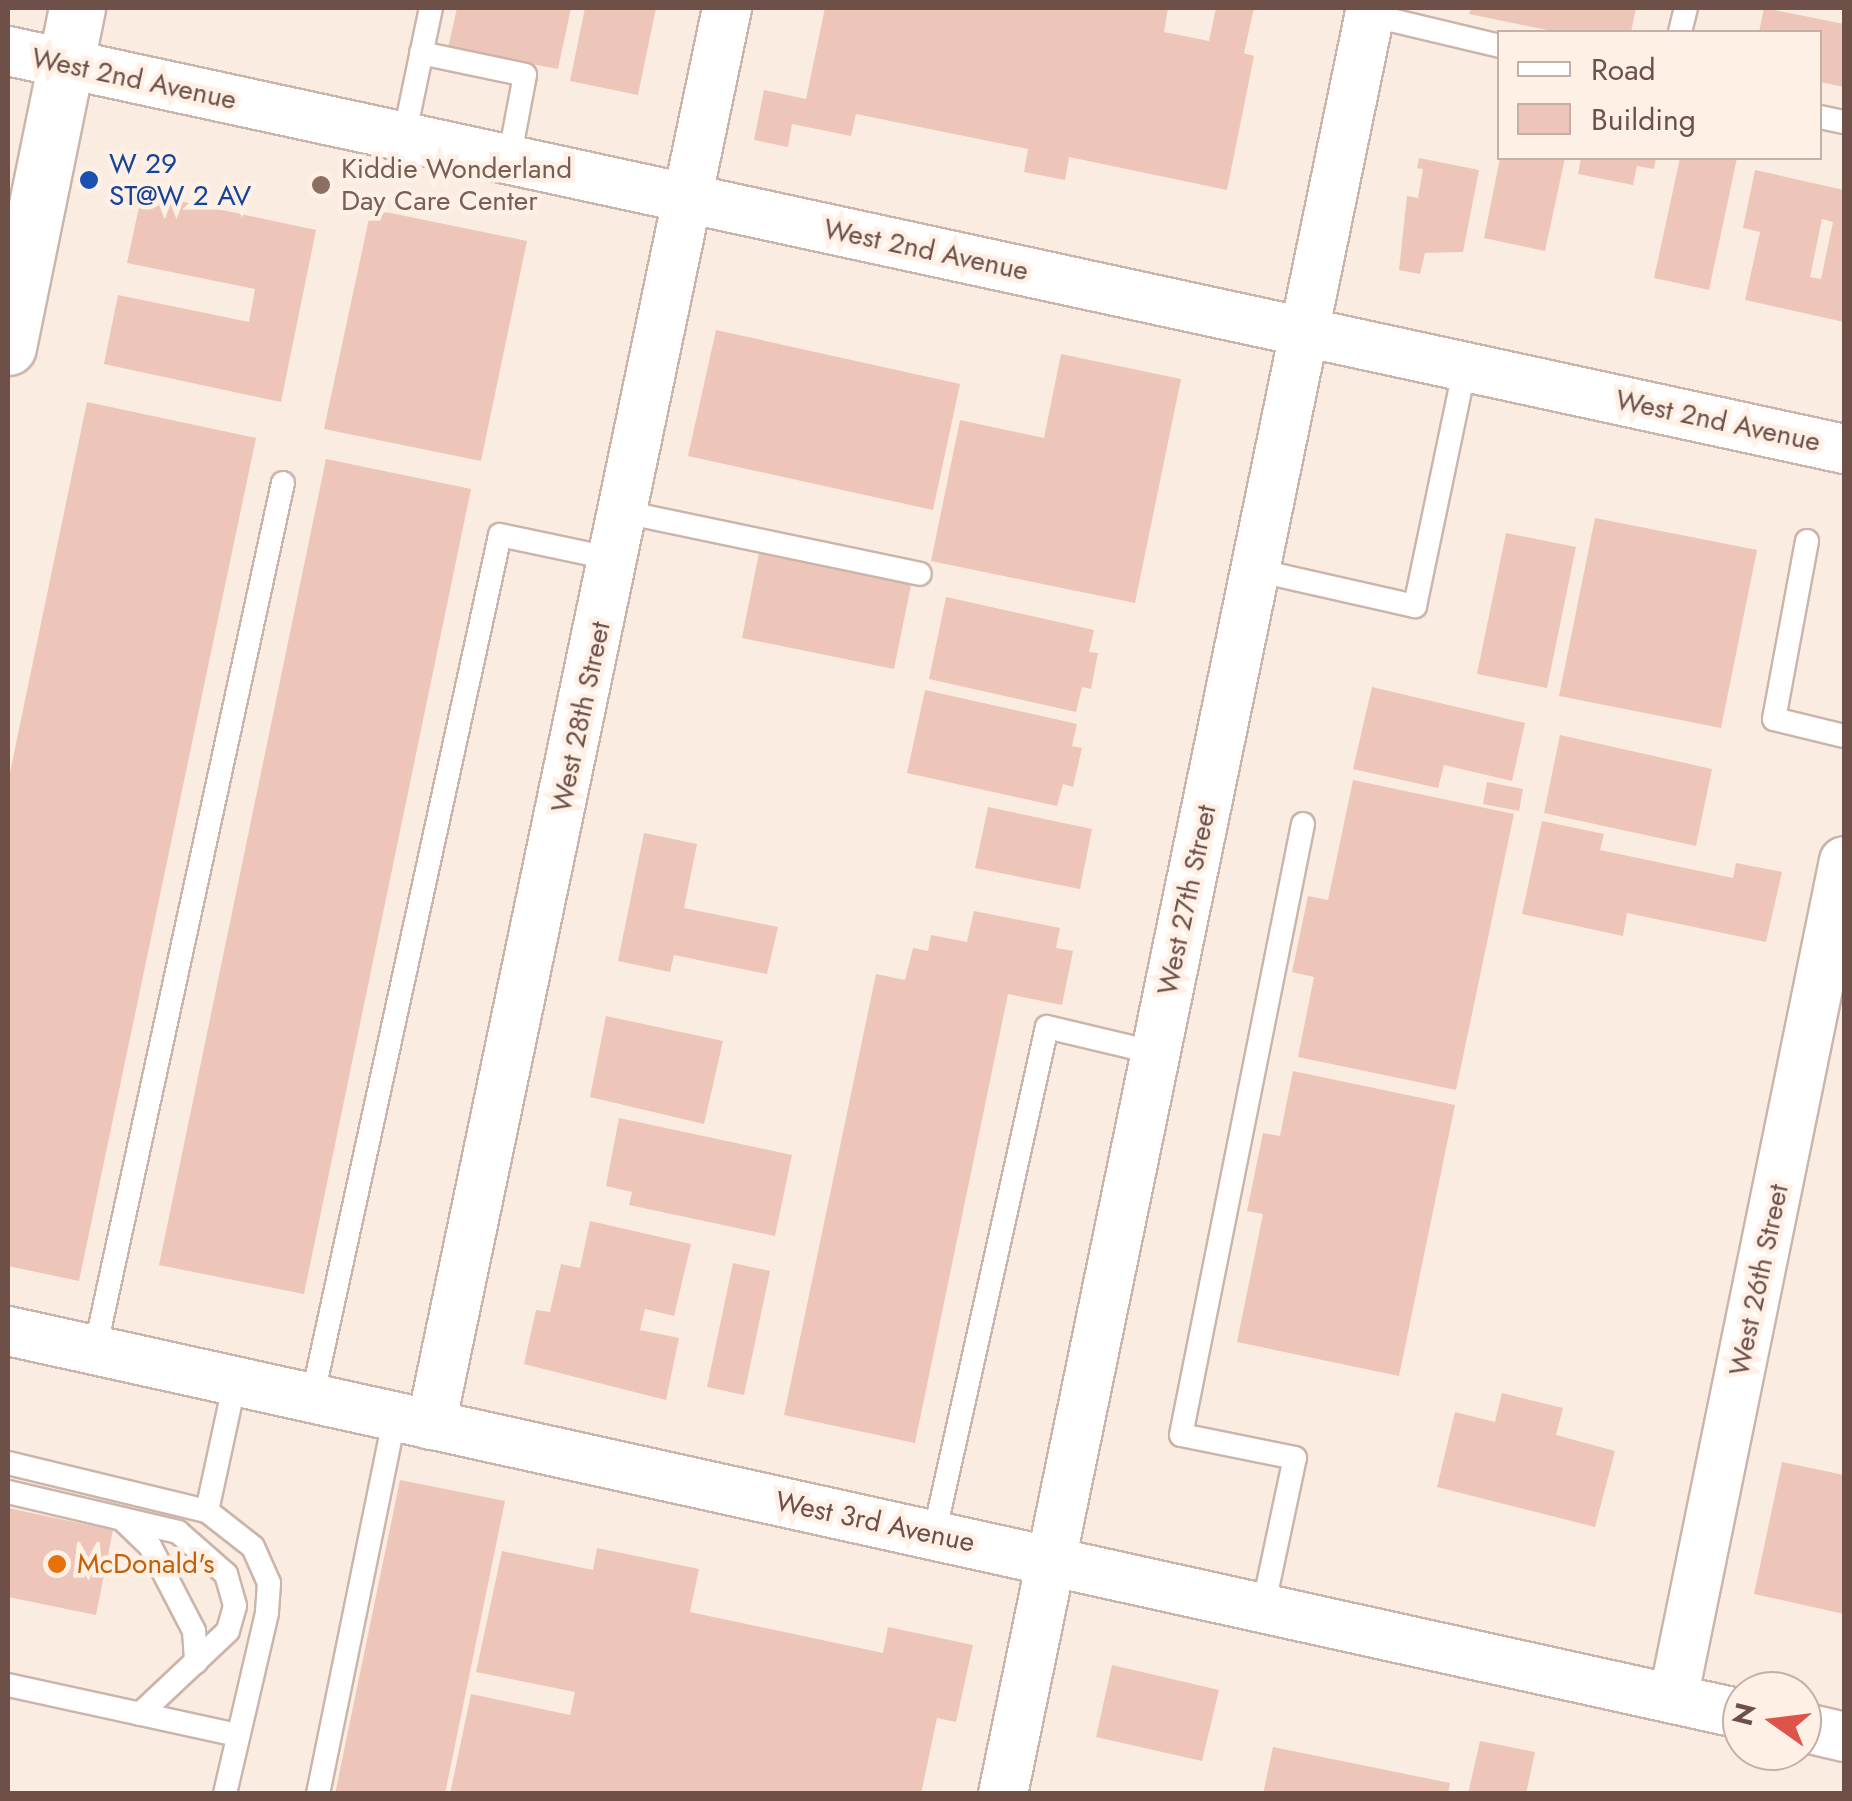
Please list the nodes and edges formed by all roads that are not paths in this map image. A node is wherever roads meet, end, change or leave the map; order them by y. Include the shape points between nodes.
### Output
1 (77, 8) edge
2 (431, 8) edge
3 (727, 8) edge
4 (1370, 11) edge
5 (1497, 45) edge
6 (8, 52) edge
7 (421, 54) junction
8 (65, 64) junction
9 (404, 137) junction
10 (509, 160) junction
11 (22, 198) edge
12 (688, 198) junction
13 (1304, 332) junction
14 (8, 347) edge
15 (1465, 366) junction
16 (1844, 449) edge
17 (284, 483) dead end
18 (624, 512) junction
19 (1807, 541) dead end
20 (614, 559) junction
21 (1255, 570) junction
22 (920, 574) dead end
23 (1844, 736) edge
24 (1303, 824) dead end
25 (1844, 861) edge
26 (1156, 1052) junction
27 (8, 1331) edge
28 (95, 1350) junction
29 (235, 1381) junction
30 (312, 1398) junction
31 (413, 1421) junction
32 (8, 1463) edge
33 (8, 1492) edge
34 (207, 1510) junction
35 (119, 1517) junction
36 (934, 1535) junction
37 (1050, 1561) junction
38 (1263, 1608) junction
39 (196, 1662) junction
40 (8, 1685) edge
41 (1674, 1699) junction
42 (1722, 1710) edge
43 (140, 1714) junction
44 (237, 1734) junction
45 (225, 1794) edge
46 (318, 1794) edge
47 (1003, 1794) edge

1 - 8 street
2 - 7 lane
3 - 12 street, West 28th Street
4 - 5 lane
4 - 13 street, West 27th Street
6 - 8 street, West 2nd Avenue
7 - 9 lane
7 - 10 lane via 525,75
8 - 9 street, West 2nd Avenue
8 - 11 street
9 - 10 street, West 2nd Avenue
10 - 12 street, West 2nd Avenue
11 - 14 street
12 - 13 street, West 2nd Avenue
12 - 18 street, West 28th Street
13 - 15 street, West 2nd Avenue
13 - 21 street, West 27th Street
15 - 16 street, West 2nd Avenue
15 - 21 lane via 1416,606
17 - 28 lane
18 - 20 street, West 28th Street
18 - 22 lane
19 - 23 lane via 1774,719
20 - 30 lane via 500,536
20 - 31 street, West 28th Street
21 - 26 street, West 27th Street
24 - 38 lane via 1180,1435 1295,1458
25 - 41 street, West 26th Street
26 - 36 lane via 1046,1027
26 - 37 street, West 27th Street
27 - 28 street, West 3rd Avenue
28 - 29 street, West 3rd Avenue
29 - 30 street, West 3rd Avenue
29 - 34 lane
30 - 31 street, West 3rd Avenue
31 - 36 street, West 3rd Avenue
31 - 46 lane
32 - 34 lane
33 - 35 lane
34 - 44 lane via 253,1547 269,1583
35 - 39 lane via 150,1546 194,1631
35 - 39 lane via 178,1532 226,1574 236,1606 228,1631
36 - 37 street, West 3rd Avenue
37 - 38 street, West 3rd Avenue
37 - 47 street, West 27th Street
38 - 41 street, West 3rd Avenue
39 - 43 lane
40 - 43 lane
41 - 42 street, West 3rd Avenue
43 - 44 lane
44 - 45 lane

